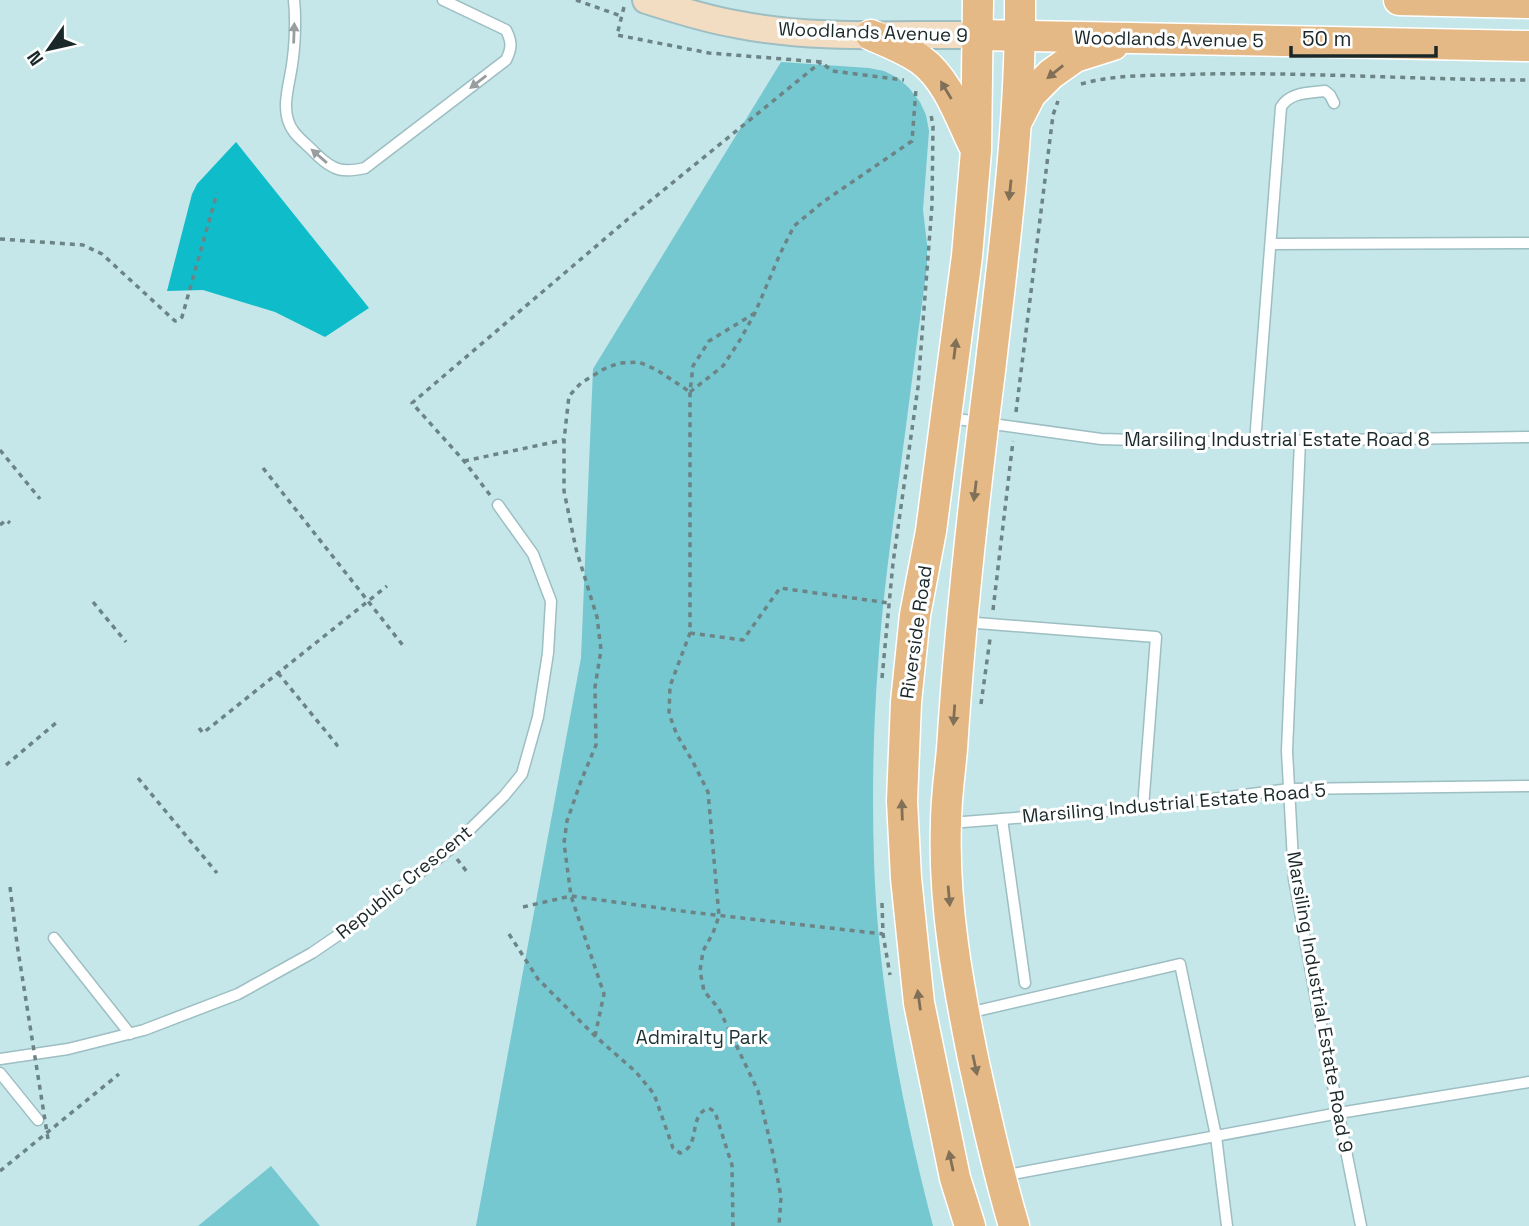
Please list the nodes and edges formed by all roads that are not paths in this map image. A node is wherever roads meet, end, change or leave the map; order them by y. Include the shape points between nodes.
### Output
1 (294, 0) edge
2 (443, 0) edge
3 (646, 0) edge
4 (978, 0) edge
5 (1020, 0) edge
6 (1399, 0) edge
7 (1529, 3) edge
8 (871, 35) junction
9 (978, 35) junction
10 (1020, 35) junction
11 (1140, 37) junction
12 (1529, 46) edge
13 (1334, 103) dead end
14 (1017, 122) junction
15 (976, 151) junction
16 (1529, 243) edge
17 (1271, 244) junction
18 (946, 417) junction
19 (983, 423) junction
20 (1529, 437) edge
21 (1300, 441) junction
22 (1255, 442) junction
23 (498, 505) road end
24 (977, 623) junction
25 (1529, 786) edge
26 (1289, 789) junction
27 (1143, 808) junction
28 (1002, 819) junction
29 (946, 823) junction
30 (54, 938) dead end
31 (1025, 983) dead end
32 (964, 1014) junction
33 (130, 1034) junction
34 (0, 1059) edge
35 (0, 1073) edge
36 (1529, 1082) edge
37 (1339, 1113) junction
38 (38, 1120) dead end
39 (1216, 1136) junction
40 (999, 1176) junction
41 (970, 1226) edge
42 (1014, 1226) edge
43 (1227, 1226) edge
44 (1361, 1226) edge

2 -> 1 lane via 506,30 511,40 506,60 365,168 350,172 323,160 293,131 286,112
3 - 8 main road, Woodlands Avenue 9 via 735,24
4 - 9 main road, Riverside Road
5 - 10 main road
6 - 7 main road
8 - 9 main road, Woodlands Avenue 9
15 -> 8 main road via 946,87 931,68
9 - 10 main road, Woodlands Avenue 5
9 - 15 main road, Riverside Road
10 - 11 main road, Woodlands Avenue 5
10 - 14 main road
11 - 12 main road, Woodlands Avenue 5
11 -> 14 main road via 1075,57 1031,94
13 - 17 lane via 1325,91 1292,96 1281,107
14 -> 19 main road
18 -> 15 main road, Riverside Road
16 - 17 lane
17 - 22 lane
18 - 19 lane, Marsiling Industrial Estate Road 8
41 -> 18 main road, Riverside Road via 955,1178 919,1003 902,810 915,615
19 - 22 lane, Marsiling Industrial Estate Road 8 via 1101,439
19 -> 24 main road via 971,522
20 - 21 lane, Marsiling Industrial Estate Road 8
21 - 22 lane, Marsiling Industrial Estate Road 8
21 - 26 lane, Marsiling Industrial Estate Road 9
23 - 33 lane, Republic Crescent via 533,554 551,601 538,717 522,774 450,849 312,953 238,994
24 - 27 lane via 1156,637
24 -> 29 main road via 957,675
25 - 26 lane, Marsiling Industrial Estate Road 5
26 - 27 lane, Marsiling Industrial Estate Road 5
26 - 37 lane, Marsiling Industrial Estate Road 9 via 1294,879
27 - 28 lane, Marsiling Industrial Estate Road 5
28 - 29 lane, Marsiling Industrial Estate Road 5
28 - 31 lane
29 -> 32 main road via 952,935
30 - 33 lane
32 - 39 lane via 1180,964
32 -> 40 main road
33 - 34 lane, Republic Crescent
35 - 38 lane
36 - 37 lane
37 - 39 lane
37 - 44 lane, Marsiling Industrial Estate Road 9
39 - 40 lane
39 - 43 lane
40 - 42 main road

